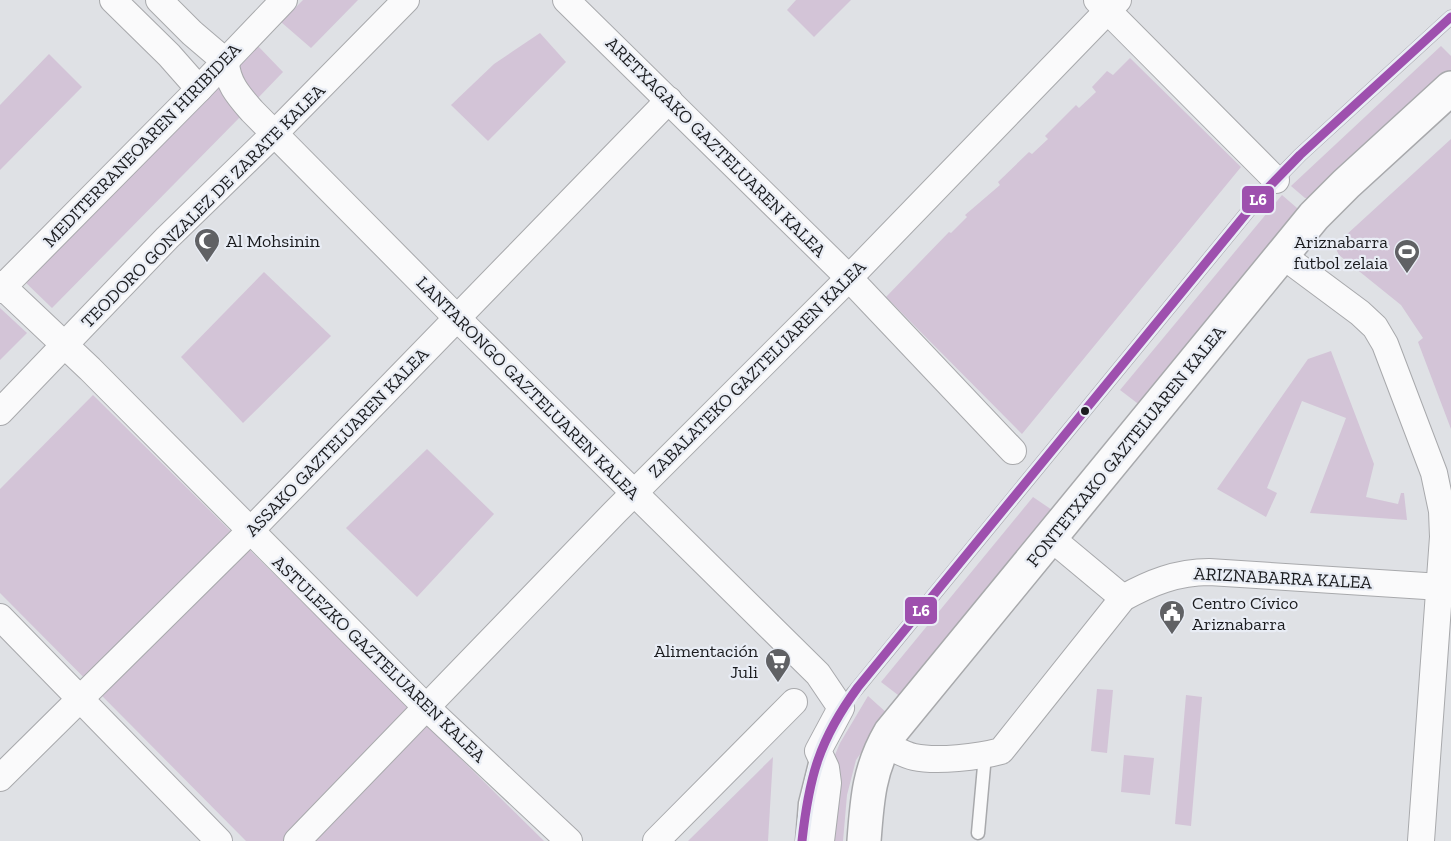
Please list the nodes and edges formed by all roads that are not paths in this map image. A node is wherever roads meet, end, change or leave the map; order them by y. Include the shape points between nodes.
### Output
1 (113, 0) edge
2 (159, 0) edge
3 (284, 0) edge
4 (406, 0) edge
5 (566, 0) edge
6 (1107, 4) edge
7 (1451, 18) edge
8 (226, 62) junction
9 (1451, 88) edge
10 (199, 89) junction
11 (669, 100) junction
12 (275, 133) junction
13 (1276, 180) junction
14 (1282, 255) junction
15 (849, 278) junction
16 (1, 287) edge
17 (458, 319) junction
18 (66, 346) junction
19 (0, 412) edge
20 (1014, 450) dead end
21 (633, 493) junction
22 (250, 531) junction
23 (1050, 538) junction
24 (1441, 587) junction
25 (1123, 598) junction
26 (0, 617) edge
27 (79, 698) junction
28 (794, 702) dead end
29 (426, 707) junction
30 (841, 708) junction
31 (884, 744) junction
32 (818, 752) junction
33 (985, 755) junction
34 (0, 778) edge
35 (978, 833) dead end
36 (219, 841) edge
37 (297, 841) edge
38 (569, 841) edge
39 (656, 841) edge
40 (802, 841) edge
41 (821, 841) edge
42 (864, 841) edge
43 (1421, 841) edge

1 - 10 street
2 - 8 street
3 - 8 street, MEDITERRANEOAREN HIRIBIDEA
4 - 12 street, TEODORO GONZALEZ DE ZARATE KALEA
5 - 11 street, ARETXAGAKO GAZTELUAREN KALEA
6 - 13 street
6 - 15 street, ZABALATEKO GAZTELUAREN KALEA
7 - 13 lane
8 - 10 street, MEDITERRANEOAREN HIRIBIDEA
8 - 12 street, LANTARONGO GAZTELUAREN KALEA via 226,75 236,94
9 - 14 main road, FONTETXAKO GAZTELUAREN KALEA via 1324,206
10 - 16 street, MEDITERRANEOAREN HIRIBIDEA
11 - 15 street, ARETXAGAKO GAZTELUAREN KALEA
11 - 17 street, ASSAKO GAZTELUAREN KALEA
12 - 17 street, LANTARONGO GAZTELUAREN KALEA
12 - 18 street, TEODORO GONZALEZ DE ZARATE KALEA via 167,238
13 - 30 lane
14 - 23 main road, FONTETXAKO GAZTELUAREN KALEA
14 - 24 street via 1360,313 1385,344 1434,473 1442,511
15 - 20 street, ARETXAGAKO GAZTELUAREN KALEA
15 - 21 street, ZABALATEKO GAZTELUAREN KALEA
16 - 18 street, ASTULEZKO GAZTELUAREN KALEA
17 - 21 street, LANTARONGO GAZTELUAREN KALEA
17 - 22 street, ASSAKO GAZTELUAREN KALEA
18 - 19 street, TEODORO GONZALEZ DE ZARATE KALEA
18 - 22 street, ASTULEZKO GAZTELUAREN KALEA
21 - 29 street, ZABALATEKO GAZTELUAREN KALEA
21 - 30 street, LANTARONGO GAZTELUAREN KALEA via 818,674
22 - 27 street, ASSAKO GAZTELUAREN KALEA
22 - 29 street, ASTULEZKO GAZTELUAREN KALEA
23 - 25 street
23 - 31 main road, FONTETXAKO GAZTELUAREN KALEA via 897,723
24 - 25 street, ARIZNABARRA KALEA via 1192,572 1146,585
24 - 43 street
25 - 33 street, ARIZNABARRA KALEA via 1001,751
26 - 27 street
27 - 34 street, ASSAKO GAZTELUAREN KALEA
27 - 36 street
28 - 39 street
29 - 37 street, ZABALATEKO GAZTELUAREN KALEA
29 - 38 street, ASTULEZKO GAZTELUAREN KALEA
30 - 32 street
31 - 33 street, ARIZNABARRA KALEA via 926,759
31 - 42 main road, FONTETXAKO GAZTELUAREN KALEA via 871,775
32 - 40 lane via 806,794
32 - 41 street via 828,783
33 - 35 lane

